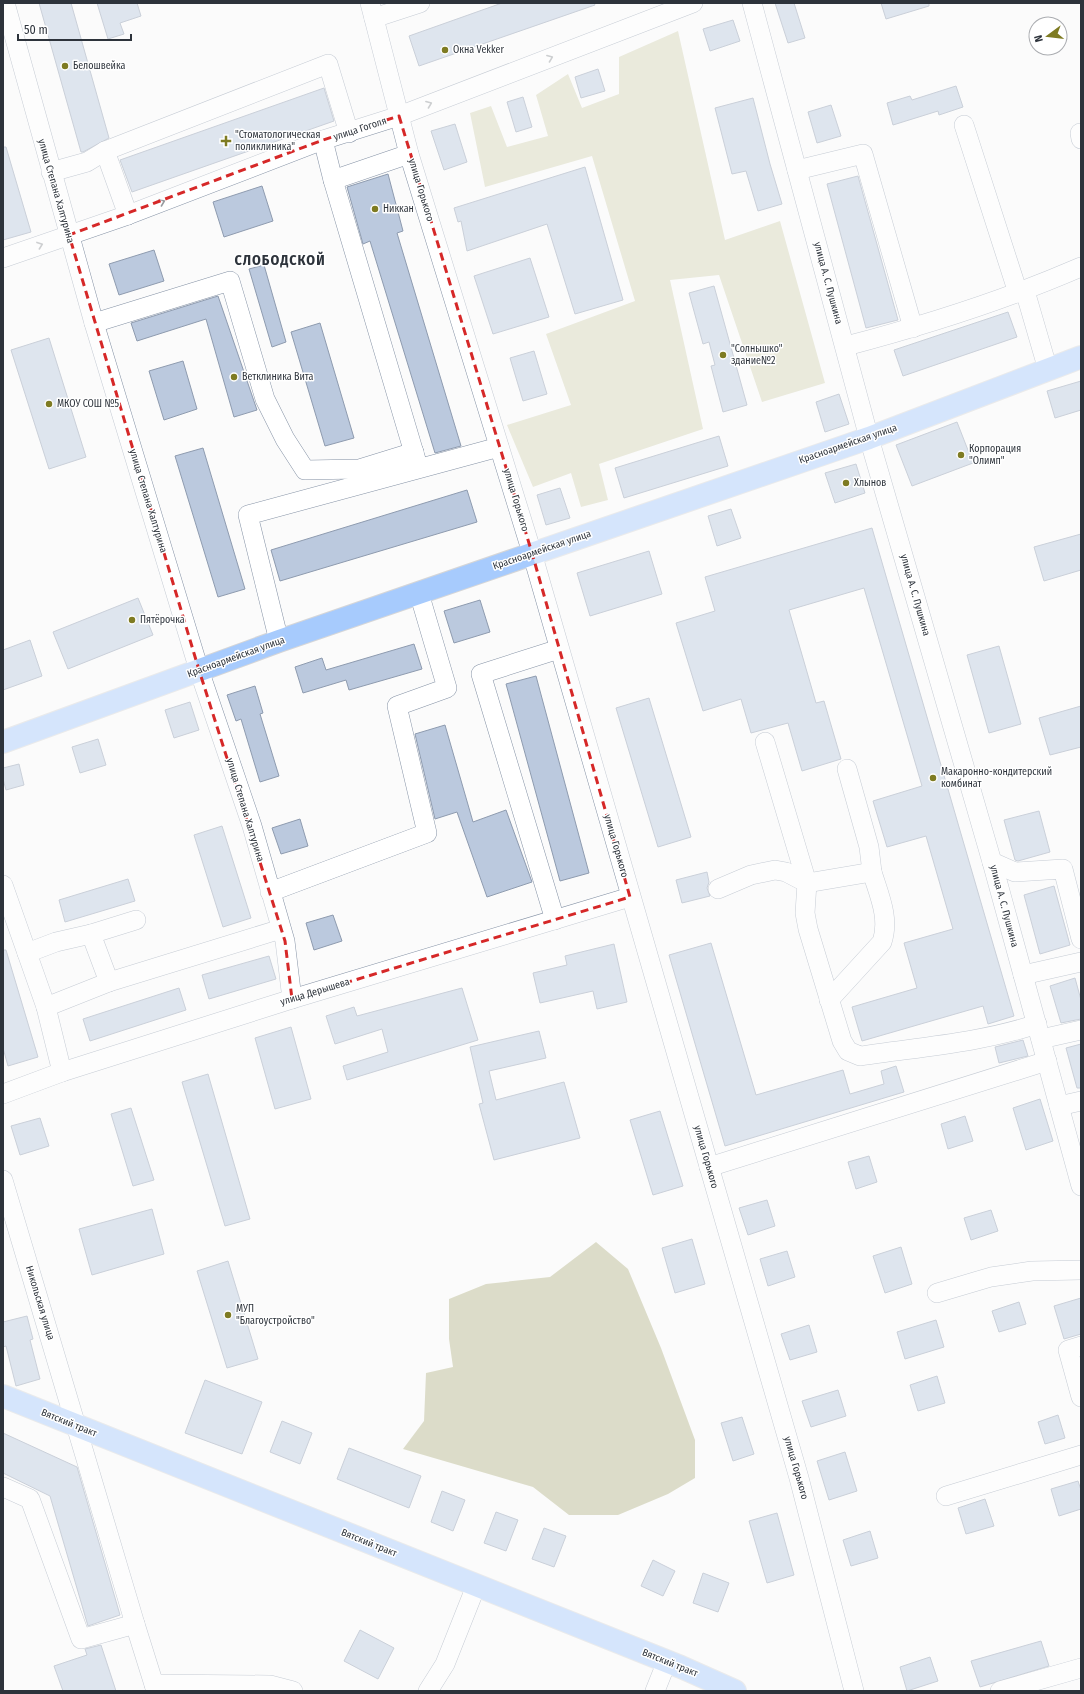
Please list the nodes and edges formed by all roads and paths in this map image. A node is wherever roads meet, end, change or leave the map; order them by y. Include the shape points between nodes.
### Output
1 (5, 3) edge
2 (420, 3) edge
3 (693, 3) edge
4 (752, 3) edge
5 (372, 11) edge
6 (399, 116) junction
7 (964, 125) dead end
8 (349, 133) junction
9 (1081, 133) edge
10 (1081, 139) edge
11 (323, 140) junction
12 (105, 151) junction
13 (409, 154) junction
14 (797, 170) junction
15 (51, 172) junction
16 (333, 180) junction
17 (128, 215) junction
18 (69, 235) junction
19 (3, 258) edge
20 (1081, 267) edge
21 (1022, 292) junction
22 (94, 323) junction
23 (914, 328) junction
24 (846, 346) junction
25 (1081, 357) edge
26 (1048, 370) junction
27 (869, 438) junction
28 (500, 447) junction
29 (414, 452) junction
30 (420, 470) junction
31 (532, 553) junction
32 (419, 592) junction
33 (279, 641) junction
34 (559, 649) junction
35 (199, 670) junction
36 (3, 742) edge
37 (765, 742) dead end
38 (847, 769) dead end
39 (992, 862) junction
40 (872, 872) junction
41 (807, 883) junction
42 (3, 885) edge
43 (718, 889) dead end
44 (270, 892) junction
45 (630, 897) junction
46 (136, 920) dead end
47 (555, 920) junction
48 (282, 929) junction
49 (91, 934) junction
50 (1081, 939) edge
51 (28, 953) junction
52 (1081, 962) edge
53 (1023, 975) junction
54 (109, 982) junction
55 (292, 999) junction
56 (829, 1000) junction
57 (46, 1007) junction
58 (1081, 1030) edge
59 (1039, 1032) junction
60 (1046, 1061) junction
61 (62, 1072) junction
62 (3, 1094) edge
63 (1081, 1101) edge
64 (1059, 1106) junction
65 (709, 1167) junction
66 (3, 1180) edge
67 (1081, 1186) edge
68 (1081, 1270) edge
69 (937, 1293) dead end
70 (1081, 1346) edge
71 (3, 1396) edge
72 (1081, 1397) edge
73 (77, 1427) junction
74 (1081, 1455) edge
75 (3, 1487) edge
76 (946, 1496) dead end
77 (476, 1586) junction
78 (135, 1624) junction
79 (667, 1661) junction
80 (1081, 1668) edge
81 (155, 1688) edge
82 (293, 1691) edge
83 (428, 1691) edge
84 (655, 1691) edge
85 (735, 1691) edge
86 (854, 1691) edge
87 (1000, 1691) edge

1 - 15 street, улица Степана Халтурина
2 - 5 street
6 -> 3 street, улица Гоголя
4 - 14 street, улица А. С. Пушкина
5 - 6 street, улица Горького
6 - 8 street, улица Гоголя
6 - 13 street, улица Горького
7 - 21 street
8 - 11 street, улица Гоголя
8 - 12 street via 328,64
9 - 10 street
11 - 16 street
17 -> 11 street, улица Гоголя
12 - 15 street via 87,162
12 - 17 street
13 - 16 street
13 - 28 street, улица Горького
14 - 23 street via 863,154
14 - 24 street, улица А. С. Пушкина
15 - 18 street, улица Степана Халтурина
16 - 29 street
17 - 18 street, улица Гоголя
19 -> 18 street, улица Гоголя
18 - 22 street, улица Степана Халтурина
20 - 21 street
21 - 23 street
21 - 26 street
22 - 29 street via 230,281 265,399 285,439 305,470 359,469
22 - 35 street, улица Степана Халтурина
23 - 24 street
24 - 27 street, улица А. С. Пушкина
25 - 26 main road, Красноармейская улица
26 - 27 main road, Красноармейская улица
27 - 31 main road, Красноармейская улица
27 - 39 street, улица А. С. Пушкина
28 - 30 street
28 - 31 street, улица Горького
29 - 30 street
30 - 33 street via 248,515
31 - 32 main road, Красноармейская улица
31 - 34 street, улица Горького
32 - 33 main road, Красноармейская улица
32 - 44 street via 447,688 397,706 427,833
33 - 35 main road, Красноармейская улица
34 - 45 street, улица Горького
34 - 47 street via 481,674
35 - 36 main road, Красноармейская улица
35 - 44 street, улица Степана Халтурина via 252,826
37 - 41 street
38 - 40 street via 869,847
39 - 50 street via 1015,872 1063,869
39 - 53 street, улица А. С. Пушкина
40 - 41 street
40 - 56 street via 886,917 882,942
41 - 43 street via 786,872 775,870 751,875
41 - 56 street via 805,914
42 - 51 street
44 - 48 street, улица Степана Халтурина
45 - 47 street, улица Дерышева
45 - 65 street, улица Горького
46 - 49 street
47 - 55 street, улица Дерышева
48 - 54 street
48 - 55 street, улица Степана Халтурина
49 - 51 street via 56,942
49 - 54 street
51 - 57 street
52 - 53 street
53 - 59 street, улица А. С. Пушкина
54 - 57 street
55 - 61 street, улица Дерышева
56 - 59 street via 842,1041 848,1051 860,1056 1010,1033
57 - 61 street
58 - 59 street
59 - 60 street, улица А. С. Пушкина
60 - 64 street, улица А. С. Пушкина
60 - 65 street
61 - 62 street, улица Дерышева
63 - 64 street
64 - 67 street, улица А. С. Пушкина
65 - 86 street, улица Горького via 799,1478
66 - 73 street, Никольская улица
68 - 69 street via 1032,1271 998,1276
70 - 72 street via 1068,1350
71 - 73 main road, Вятский тракт
73 - 77 main road, Вятский тракт
73 - 78 street, Никольская улица
74 - 76 street
75 - 78 street via 30,1499 81,1639
77 - 79 main road, Вятский тракт
77 - 83 street via 445,1664
78 - 81 street, Никольская улица
79 - 84 street
79 - 85 main road, Вятский тракт
80 - 87 street
81 - 82 street via 270,1685

